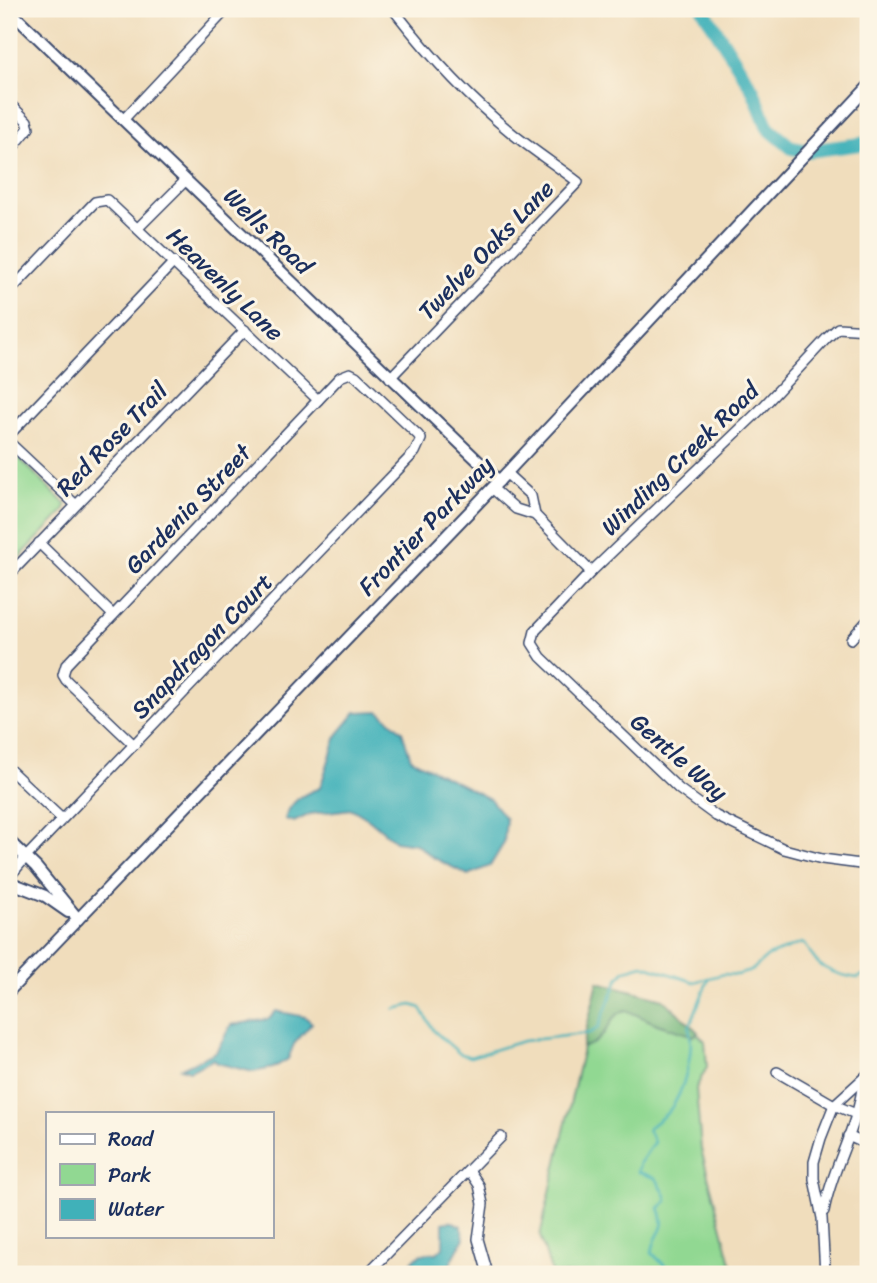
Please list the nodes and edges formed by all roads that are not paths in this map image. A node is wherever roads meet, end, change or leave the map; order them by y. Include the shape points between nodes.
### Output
1 (227, 9) edge
2 (393, 9) edge
3 (9, 10) edge
4 (868, 87) edge
5 (9, 103) edge
6 (123, 120) junction
7 (9, 152) edge
8 (186, 181) junction
9 (138, 228) junction
10 (174, 262) junction
11 (9, 292) edge
12 (244, 330) junction
13 (868, 330) edge
14 (390, 378) junction
15 (318, 400) junction
16 (9, 435) edge
17 (421, 439) joint
18 (9, 442) edge
19 (499, 480) junction
20 (76, 505) junction
21 (536, 515) junction
22 (40, 543) junction
23 (13, 564) edge
24 (591, 572) junction
25 (9, 575) edge
26 (113, 615) junction
27 (868, 620) edge
28 (851, 639) dead end
29 (532, 643) joint
30 (134, 745) junction
31 (9, 769) edge
32 (62, 819) junction
33 (9, 841) edge
34 (26, 857) junction
35 (868, 865) edge
36 (9, 880) edge
37 (78, 919) junction
38 (9, 991) edge
39 (777, 1072) dead end
40 (865, 1077) edge
41 (834, 1105) junction
42 (856, 1114) junction
43 (848, 1136) junction
44 (501, 1137) dead end
45 (868, 1145) edge
46 (469, 1170) junction
47 (822, 1218) junction
48 (372, 1272) edge
49 (488, 1274) edge
50 (825, 1274) edge

1 - 6 street
2 - 14 street, Twelve Oaks Lane via 462,89 515,136 579,182
3 - 6 street, Wells Road
4 - 19 street, Frontier Parkway
5 - 7 street via 29,124 28,132
6 - 8 street, Wells Road
8 - 9 street
8 - 14 street, Wells Road
9 - 10 street, Heavenly Lane
9 - 11 street, Heavenly Lane via 110,202 95,202
10 - 12 street, Heavenly Lane
10 - 16 street
12 - 15 street, Heavenly Lane
12 - 20 street, Red Rose Trail
13 - 24 street, Winding Creek Road via 838,328 759,411
14 - 19 street, Wells Road
15 - 17 street, Gardenia Street via 340,377 356,376
15 - 26 street, Gardenia Street
17 - 30 street, Snapdragon Court via 415,452
18 - 20 street
19 - 21 street via 516,509
19 - 21 street via 531,496
19 - 37 street, Frontier Parkway
20 - 22 street, Red Rose Trail
21 - 24 street
22 - 23 street, Red Rose Trail
22 - 26 street
23 - 25 street, Red Rose Trail
24 - 29 street, Winding Creek Road via 535,631
26 - 30 street, Gardenia Street via 66,665 64,675
27 - 28 street
29 - 35 street, Gentle Way via 541,657 679,789 716,816 784,849
30 - 32 street, Snapdragon Court
31 - 32 street
32 - 34 street, Snapdragon Court
33 - 34 street
34 - 36 street, Snapdragon Court
34 - 37 street
36 - 37 street via 45,896
37 - 38 street, Frontier Parkway
39 - 41 street
40 - 41 street
40 - 42 street
41 - 42 street
41 - 47 street via 814,1162
42 - 43 street
43 - 45 street
43 - 47 street
44 - 46 street
46 - 48 street
46 - 49 street via 480,1185 483,1204 478,1239
47 - 50 street

